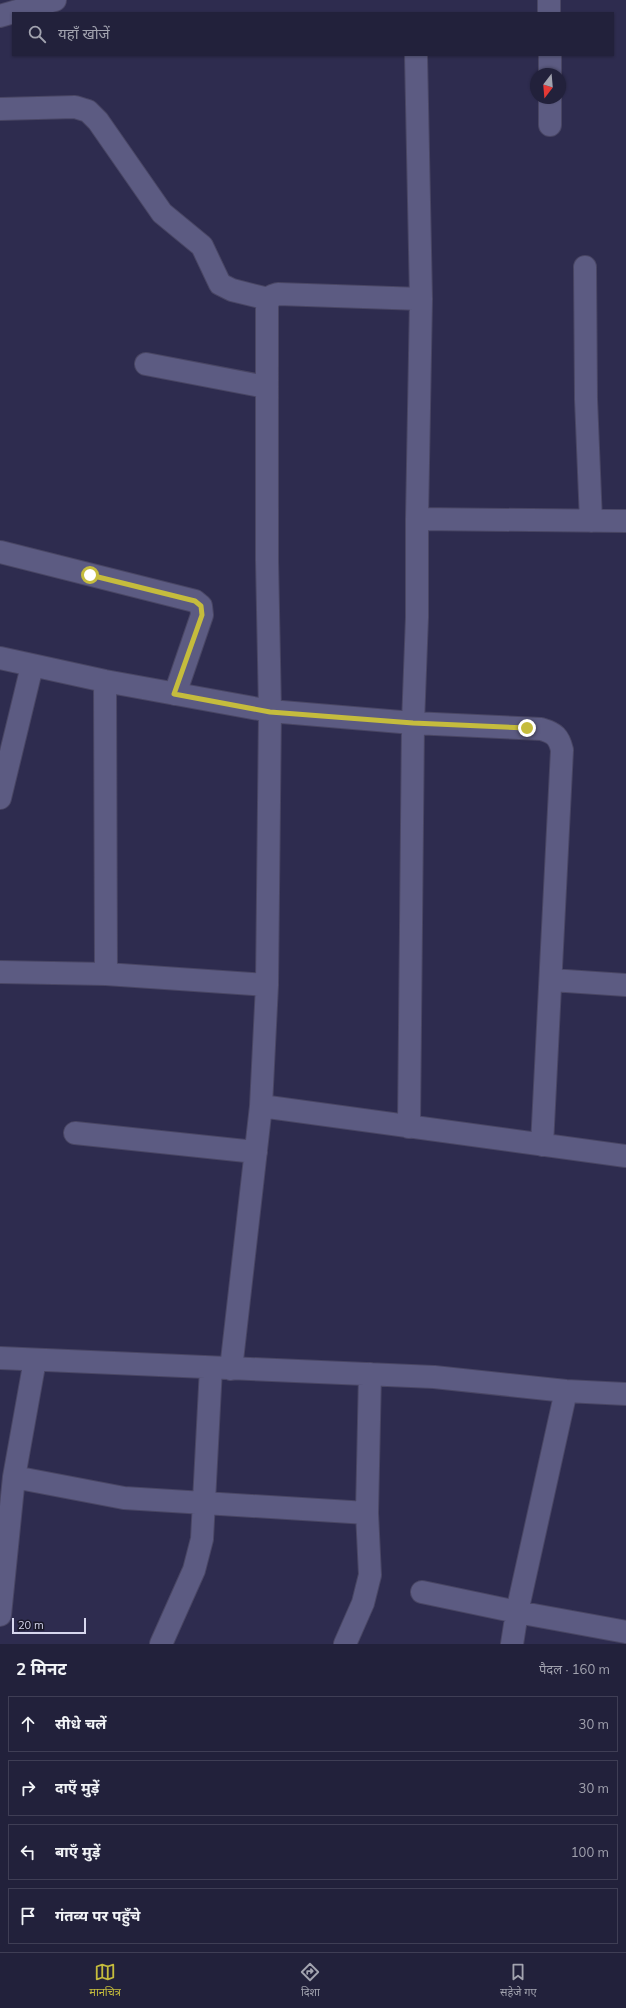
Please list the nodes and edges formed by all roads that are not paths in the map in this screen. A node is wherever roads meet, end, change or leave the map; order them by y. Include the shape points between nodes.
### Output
1 (55, 0) edge
2 (549, 0) edge
3 (14, 12) edge
4 (549, 12) edge
5 (12, 13) edge
6 (0, 16) edge
7 (416, 56) edge
8 (550, 56) edge
9 (550, 68) edge
10 (550, 104) edge
11 (0, 109) edge
12 (550, 125) dead end
13 (585, 266) dead end
14 (268, 299) junction
15 (421, 299) junction
16 (146, 364) dead end
17 (266, 387) junction
18 (416, 519) junction
19 (591, 521) junction
20 (626, 521) edge
21 (0, 552) edge
22 (0, 658) edge
23 (32, 666) junction
24 (105, 681) junction
25 (174, 694) junction
26 (270, 712) junction
27 (413, 723) junction
28 (0, 798) edge
29 (0, 972) edge
30 (106, 974) junction
31 (550, 980) junction
32 (267, 985) junction
33 (626, 985) edge
34 (261, 1106) junction
35 (409, 1127) junction
36 (75, 1133) dead end
37 (542, 1145) junction
38 (256, 1152) junction
39 (626, 1156) edge
40 (0, 1358) edge
41 (35, 1360) junction
42 (221, 1368) junction
43 (370, 1374) junction
44 (566, 1391) junction
45 (626, 1394) edge
46 (14, 1477) junction
47 (203, 1503) junction
48 (367, 1513) junction
49 (422, 1592) dead end
50 (517, 1612) junction
51 (0, 1615) edge
52 (626, 1632) edge
53 (161, 1644) edge
54 (345, 1644) edge
55 (512, 1644) edge

1 - 3 street
2 - 4 street
5 - 6 street
7 - 15 street
8 - 9 street
10 - 12 street
11 - 14 street via 75,107 88,111 98,121 162,214 202,246 220,284 232,290
13 - 19 street via 586,399
14 - 15 street via 278,294
14 - 17 street
15 - 18 street
16 - 17 street
17 - 26 street
18 - 19 street
18 - 27 street via 417,617
19 - 20 street
21 - 25 street via 195,601 201,606 202,615
22 - 23 street
23 - 24 street
23 - 28 street
24 - 25 street
24 - 30 street
25 - 26 street
26 - 27 street
26 - 32 street
27 - 31 street via 541,729 553,732 559,739 562,750
27 - 35 street
29 - 30 street
30 - 32 street
31 - 33 street
31 - 37 street
32 - 34 street
34 - 35 street
34 - 38 street
35 - 37 street
36 - 38 street
37 - 39 street
38 - 42 street
40 - 41 street
41 - 42 street
41 - 46 street
42 - 43 street
42 - 47 street
43 - 44 street via 434,1377
43 - 48 street
44 - 45 street
44 - 50 street
46 - 47 street via 124,1498
46 - 51 street
47 - 48 street
47 - 53 street via 202,1539 194,1570
48 - 54 street via 370,1575 363,1603
49 - 50 street
50 - 52 street
50 - 55 street

